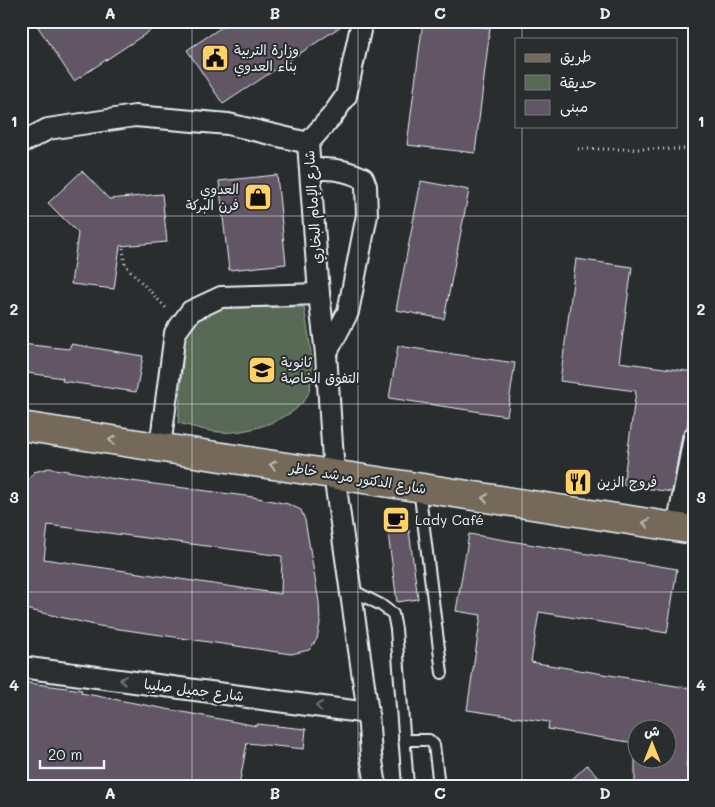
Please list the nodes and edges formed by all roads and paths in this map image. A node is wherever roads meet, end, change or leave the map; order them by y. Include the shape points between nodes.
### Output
1 (362, 21) edge
2 (21, 143) edge
3 (308, 143) junction
4 (578, 148) dead end
5 (694, 148) edge
6 (311, 170) junction
7 (123, 248) dead end
8 (319, 294) junction
9 (182, 324) junction
10 (326, 354) junction
11 (21, 426) edge
12 (694, 437) edge
13 (160, 447) junction
14 (334, 474) junction
15 (419, 487) junction
16 (685, 529) edge
17 (350, 589) junction
18 (21, 667) edge
19 (442, 673) dead end
20 (368, 712) junction
21 (404, 740) junction
22 (376, 786) edge
23 (408, 786) edge
24 (439, 786) edge

1 - 3 street via 346,96
2 - 3 street, شارع الإمام البخاري via 48,129 135,116 228,124
3 - 6 street, شارع الإمام البخاري
4 - 5 path
6 - 8 street, شارع الإمام البخاري
6 - 10 street via 327,168 350,172 363,178 366,186 367,215 348,312
7 - 9 path via 125,265
8 - 9 street via 221,297 191,311
8 - 10 street, شارع الإمام البخاري
9 - 13 street via 174,333
10 - 14 street, شارع الإمام البخاري
13 -> 11 main road, شارع الدكتور مرشد خاطر
12 - 16 street
14 -> 13 main road, شارع الدكتور مرشد خاطر
14 - 15 main road, شارع الدكتور مرشد خاطر
14 - 17 street, شارع الإمام البخاري
16 -> 15 main road, شارع الدكتور مرشد خاطر
15 - 19 lane
17 - 20 street, شارع الإمام البخاري
17 - 21 lane via 381,604 393,614
20 -> 18 street, شارع جميل صليبا
20 - 22 street, شارع الإمام البخاري
21 - 23 lane
21 - 24 lane via 429,740 434,745

